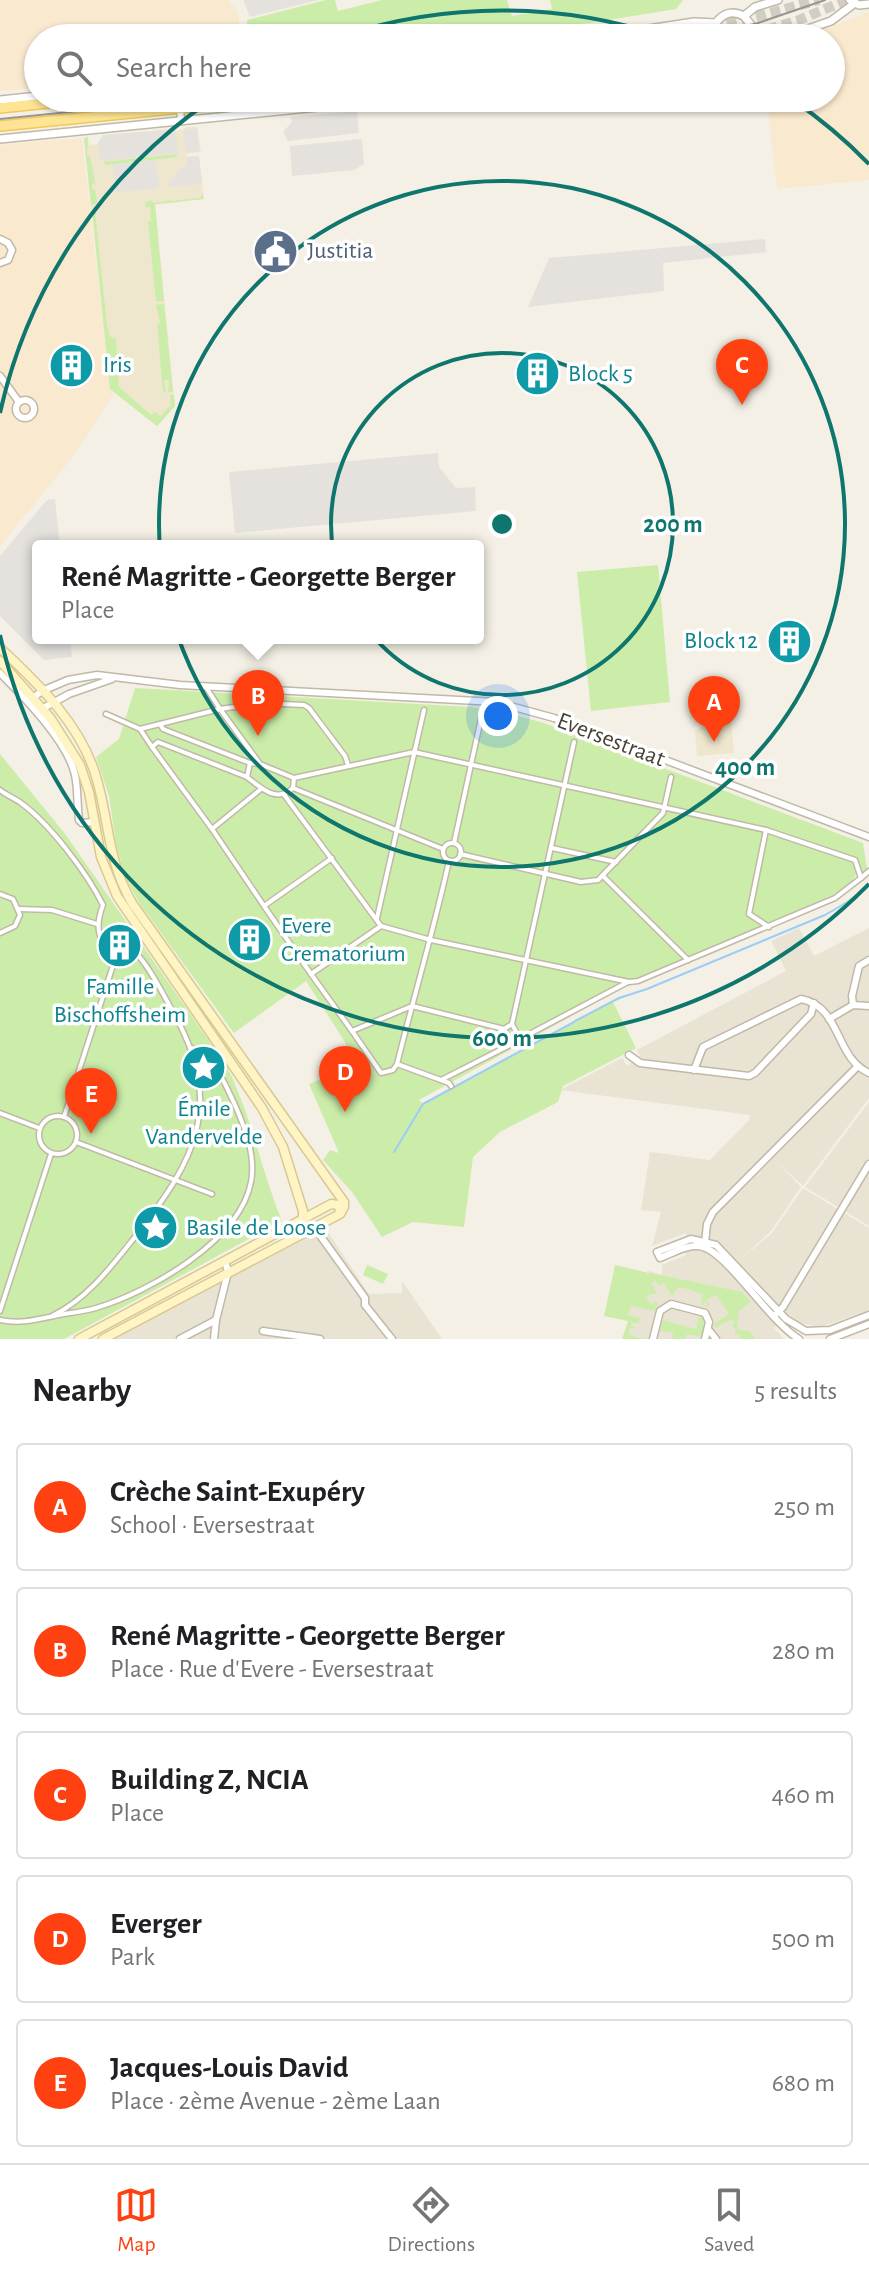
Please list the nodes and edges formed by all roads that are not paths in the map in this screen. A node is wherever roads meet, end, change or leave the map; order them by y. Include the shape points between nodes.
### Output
1 (778, 0) edge
2 (852, 2) edge
3 (869, 4) edge
4 (744, 16) junction
5 (716, 23) joint
6 (681, 24) edge
7 (748, 24) edge
8 (822, 24) edge
9 (24, 97) edge
10 (0, 100) edge
11 (24, 106) edge
12 (0, 108) edge
13 (109, 112) edge
14 (180, 112) edge
15 (233, 112) edge
16 (264, 112) edge
17 (249, 114) joint
18 (237, 115) junction
19 (181, 121) junction
20 (0, 126) edge
21 (0, 139) edge
22 (0, 239) edge
23 (0, 263) edge
24 (0, 376) edge
25 (19, 402) dead end
26 (0, 648) edge
27 (0, 661) edge
28 (0, 673) edge
29 (118, 678) junction
30 (205, 686) junction
31 (42, 691) junction
32 (33, 698) junction
33 (52, 702) junction
34 (220, 709) junction
35 (424, 710) dead end
36 (39, 711) junction
37 (106, 714) dead end
38 (482, 714) dead end
39 (161, 727) junction
40 (140, 729) junction
41 (158, 742) junction
42 (574, 742) dead end
43 (152, 747) junction
44 (414, 752) junction
45 (250, 763) junction
46 (260, 764) junction
47 (471, 764) junction
48 (348, 765) junction
49 (247, 777) junction
50 (671, 777) dead end
51 (294, 778) junction
52 (565, 784) junction
53 (293, 788) junction
54 (261, 789) junction
55 (0, 790) edge
56 (285, 796) junction
57 (665, 807) junction
58 (100, 822) junction
59 (212, 829) junction
60 (397, 830) junction
61 (766, 830) junction
62 (869, 837) edge
63 (454, 843) junction
64 (552, 848) junction
65 (443, 849) junction
66 (460, 854) junction
67 (332, 858) junction
68 (449, 861) junction
69 (616, 862) junction
70 (869, 871) edge
71 (546, 873) junction
72 (603, 876) junction
73 (861, 878) junction
74 (0, 894) edge
75 (264, 906) junction
76 (19, 909) junction
77 (376, 920) junction
78 (97, 924) junction
79 (381, 926) junction
80 (770, 927) junction
81 (0, 933) edge
82 (431, 940) junction
83 (117, 953) junction
84 (688, 960) junction
85 (869, 960) edge
86 (526, 961) junction
87 (311, 974) junction
88 (629, 982) junction
89 (814, 1003) junction
90 (853, 1005) junction
91 (412, 1006) junction
92 (869, 1006) edge
93 (829, 1019) junction
94 (512, 1024) junction
95 (504, 1029) junction
96 (352, 1031) junction
97 (520, 1039) junction
98 (512, 1044) junction
99 (192, 1048) junction
100 (629, 1055) dead end
101 (397, 1064) junction
102 (857, 1067) junction
103 (694, 1070) junction
104 (869, 1073) edge
105 (441, 1080) junction
106 (451, 1086) dead end
107 (0, 1113) edge
108 (64, 1117) junction
109 (39, 1128) junction
110 (76, 1142) junction
111 (51, 1154) junction
112 (869, 1164) edge
113 (177, 1180) junction
114 (212, 1194) dead end
115 (340, 1214) junction
116 (303, 1218) junction
117 (314, 1227) junction
118 (281, 1232) junction
119 (286, 1241) junction
120 (705, 1244) junction
121 (659, 1255) dead end
122 (225, 1260) junction
123 (228, 1272) junction
124 (0, 1311) edge
125 (776, 1314) junction
126 (869, 1315) edge
127 (52, 1316) junction
128 (0, 1320) edge
129 (216, 1320) junction
130 (869, 1324) edge
131 (708, 1329) junction
132 (263, 1331) dead end
133 (79, 1339) edge
134 (103, 1339) edge
135 (180, 1339) edge
136 (214, 1339) edge
137 (320, 1339) edge
138 (392, 1339) edge
139 (653, 1339) edge
140 (705, 1339) edge
141 (716, 1339) edge
142 (799, 1339) edge
143 (830, 1339) edge

1 - 4 street
2 - 3 street
2 - 8 street
4 - 5 street via 726,14
4 - 7 street
5 - 6 street
9 - 10 street
11 - 12 main road
13 - 20 main road
14 - 19 street
15 - 18 street
16 - 17 street
17 - 18 street
18 - 19 street
19 - 21 street
22 - 23 street via 12,250
24 - 25 street
26 - 31 main road
27 - 32 main road
28 - 36 street
29 - 30 street, Eversestraat
29 - 31 street via 86,676
29 - 33 street
30 - 34 street
30 - 62 street, Eversestraat via 496,702 543,714
31 - 32 street
31 - 33 main road
32 - 36 main road
33 - 36 street
33 - 58 main road via 93,766
34 - 39 street
34 - 46 street
34 - 48 street via 253,703 304,705
35 - 44 street
36 - 58 main road via 80,765
36 - 58 street via 75,774 78,817 82,823
37 - 40 street
38 - 47 street
39 - 40 street
39 - 41 street
39 - 45 street
40 - 43 street
41 - 43 street
41 - 49 street
42 - 52 street
43 - 59 street
44 - 47 street
44 - 48 street
44 - 60 street
45 - 46 street
45 - 49 street
46 - 51 street
47 - 52 street
47 - 63 street
48 - 51 street
49 - 54 street
50 - 57 street
51 - 53 street
52 - 57 street
52 - 64 street
53 - 56 street
53 - 60 street
54 - 56 street
54 - 59 street
55 - 78 street via 60,841 103,905
56 - 67 street
57 - 61 street
57 - 69 street
58 - 115 main road via 132,903 341,1195 345,1205
58 - 116 main road via 101,857 117,896 275,1130
59 - 75 street
60 - 65 street
60 - 77 street
61 - 73 street via 855,860
61 - 80 street via 749,914
63 - 65 street
63 - 66 street
64 - 69 street
64 - 71 street
65 - 68 street
66 - 68 street
66 - 71 street
67 - 75 street
67 - 77 street
68 - 82 street
69 - 72 street
70 - 73 street
71 - 72 street via 581,882
71 - 86 street
72 - 84 street
73 - 80 street via 835,898
74 - 76 street via 13,899
75 - 87 street
76 - 78 street via 52,910
76 - 81 street via 15,926
77 - 79 street
78 - 83 street via 102,941
79 - 82 street
79 - 87 street
80 - 84 street
82 - 86 street
82 - 91 street
83 - 99 street via 136,953
83 - 108 street
84 - 88 street
85 - 90 street via 859,966
86 - 88 street
86 - 94 street
87 - 96 street
88 - 97 street
89 - 93 street
89 - 103 street via 792,1001 703,1047
89 - 103 street via 811,1014 755,1073 744,1077
90 - 92 street
90 - 93 street
91 - 95 street
91 - 96 street
91 - 101 street
93 - 102 street
94 - 95 street
94 - 97 street
95 - 98 street
96 - 101 street via 381,1073
97 - 98 street
98 - 105 street
99 - 113 street via 198,1080 197,1130
99 - 127 street via 213,1065 242,1121 252,1158 242,1206 213,1243 172,1273 96,1308
100 - 103 street via 640,1063
101 - 105 street
102 - 104 street
102 - 120 street via 713,1212
105 - 106 street
107 - 109 street
108 - 109 street via 49,1118
108 - 110 street via 76,1128
109 - 111 street via 40,1144
110 - 111 street via 66,1152
110 - 113 street
111 - 124 street
112 - 125 street
113 - 114 street
113 - 127 street via 84,1296
115 - 116 main road via 335,1203
115 - 117 main road
116 - 118 main road
117 - 119 main road
117 - 138 street
118 - 119 main road
118 - 122 main road
119 - 123 main road
120 - 121 street
120 - 125 street
122 - 123 street
122 - 133 main road
123 - 129 street
123 - 134 main road
125 - 126 street via 811,1332
125 - 142 street
127 - 128 street via 31,1322
129 - 135 street
129 - 136 street
130 - 143 street
131 - 139 street via 704,1312 669,1304 659,1312
131 - 140 street
131 - 141 street
132 - 137 street

